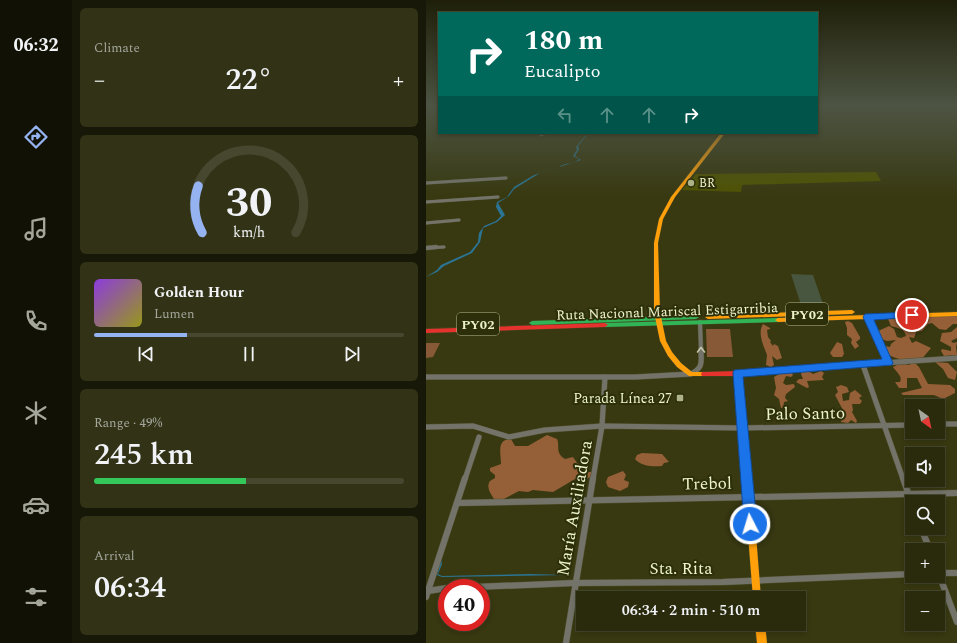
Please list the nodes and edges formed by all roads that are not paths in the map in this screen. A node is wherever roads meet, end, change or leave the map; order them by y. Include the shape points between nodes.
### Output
1 (722, 136) edge
2 (506, 178) dead end
3 (426, 183) edge
4 (498, 197) dead end
5 (426, 202) edge
6 (459, 220) dead end
7 (426, 223) edge
8 (444, 247) dead end
9 (426, 248) edge
10 (957, 309) edge
11 (957, 314) edge
12 (868, 317) junction
13 (658, 321) junction
14 (700, 322) junction
15 (426, 326) edge
16 (426, 331) edge
17 (957, 358) edge
18 (888, 363) junction
19 (863, 365) junction
20 (738, 373) junction
21 (692, 374) junction
22 (426, 377) edge
23 (605, 377) junction
24 (945, 424) edge
25 (957, 424) edge
26 (885, 425) junction
27 (905, 425) edge
28 (426, 426) edge
29 (602, 426) junction
30 (742, 428) junction
31 (479, 438) dead end
32 (957, 493) edge
33 (908, 494) junction
34 (748, 496) junction
35 (591, 499) junction
36 (457, 503) junction
37 (945, 573) edge
38 (957, 573) edge
39 (905, 574) edge
40 (755, 581) junction
41 (575, 583) junction
42 (942, 583) edge
43 (490, 586) edge
44 (438, 591) edge
45 (756, 591) edge
46 (427, 594) edge
47 (957, 622) edge
48 (761, 631) edge
49 (566, 643) edge
50 (762, 643) edge

1 - 13 main road via 661,218 656,250
2 - 3 street
4 - 5 street
6 - 7 street
8 - 9 street
10 - 13 main road, Ruta Nacional Mariscal Estigarribia / PY02
11 - 12 main road, Ruta Nacional Mariscal Estigarribia / PY02
12 - 14 main road, Ruta Nacional Mariscal Estigarribia / PY02
12 - 18 street
13 - 14 main road, Ruta Nacional Mariscal Estigarribia / PY02
13 - 15 main road, Ruta Nacional Mariscal Estigarribia / PY02
13 - 16 main road, Ruta Nacional Mariscal Estigarribia / PY02
13 - 21 main road via 665,345 681,367
21 -> 14 street via 701,366
17 - 18 street
18 - 19 street
19 - 20 street
19 - 26 street
20 - 21 main road
20 - 30 main road
21 - 23 street
22 - 23 street
23 - 29 street, María Auxiliadora
24 - 25 street
26 - 27 street, Palo Santo
26 - 30 street, Palo Santo
26 - 33 street
28 - 29 street, Palo Santo via 473,426 509,437 545,430
29 - 30 street, Palo Santo
29 - 35 street, María Auxiliadora
30 - 34 main road
31 - 36 street
32 - 33 street, Trebol
33 - 34 street, Trebol
34 - 35 street, Trebol
34 - 40 main road
35 - 36 street, Trebol
35 - 41 street, María Auxiliadora
36 - 46 street
37 - 38 street
39 - 40 street, Sta. Rita
40 - 41 street, Sta. Rita
40 - 45 main road
41 - 43 street, Sta. Rita
41 - 49 street, María Auxiliadora
42 - 47 street
44 - 46 street
48 - 50 main road

